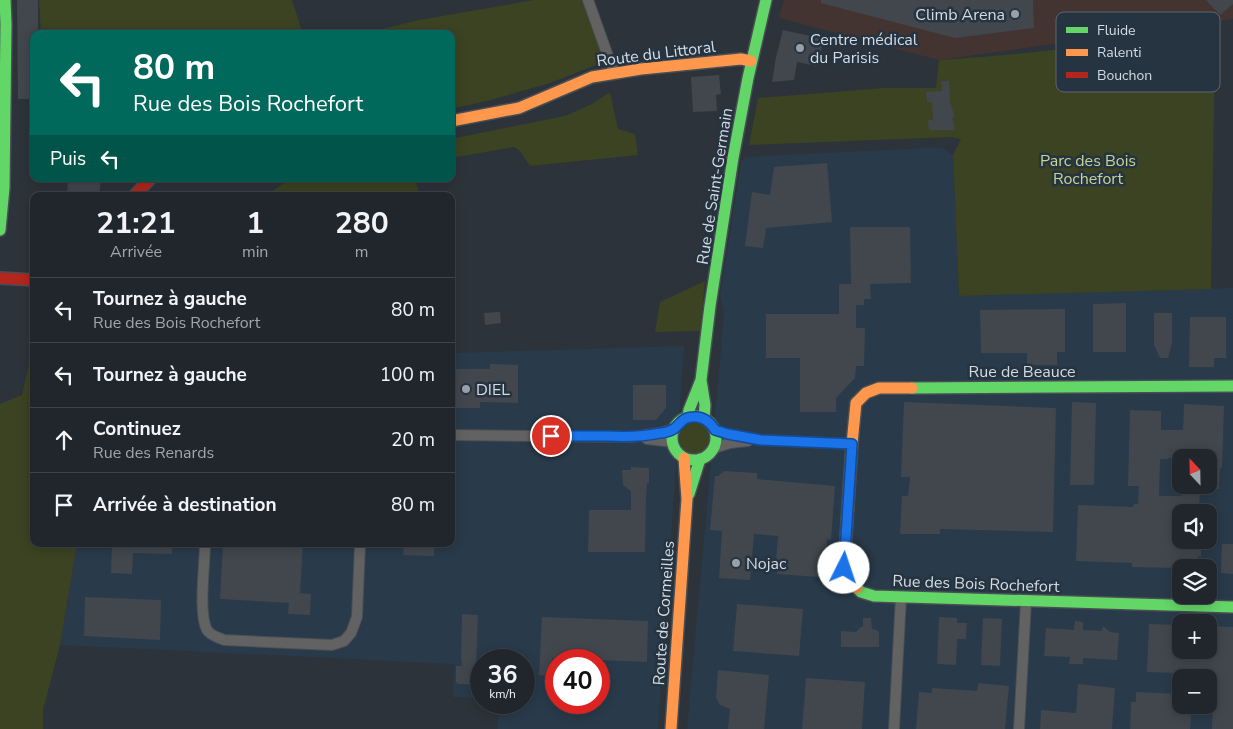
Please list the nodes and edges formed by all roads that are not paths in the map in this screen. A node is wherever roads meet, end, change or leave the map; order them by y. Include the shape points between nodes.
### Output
1 (5, 0) edge
2 (588, 0) edge
3 (766, 0) edge
4 (751, 61) junction
5 (614, 72) junction
6 (455, 120) edge
7 (147, 182) edge
8 (138, 192) edge
9 (0, 230) edge
10 (0, 278) edge
11 (30, 280) edge
12 (701, 380) junction
13 (1233, 386) edge
14 (688, 417) junction
15 (704, 418) junction
16 (674, 429) junction
17 (715, 430) junction
18 (455, 435) edge
19 (631, 437) junction
20 (761, 440) junction
21 (672, 442) junction
22 (852, 444) junction
23 (714, 448) junction
24 (684, 458) junction
25 (700, 459) junction
26 (688, 499) junction
27 (206, 547) edge
28 (360, 547) edge
29 (901, 597) junction
30 (1026, 601) junction
31 (1233, 608) edge
32 (671, 729) edge
33 (894, 729) edge
34 (1019, 729) edge

1 - 9 street via 4,188
2 - 5 street
3 - 4 street, Rue de Saint-Germain
4 - 5 street, Route du Littoral via 741,59
4 - 12 street, Rue de Saint-Germain via 733,158
5 - 6 street, Route du Littoral via 592,77 519,108
7 - 8 street
10 - 11 street
12 - 14 street, Rue de Saint-Germain
12 - 15 street, Rue de Saint-Germain
13 - 22 street, Rue de Beauce via 878,388 866,393 856,403
14 - 15 street
14 - 16 street
15 - 17 street
16 - 19 street
16 - 21 street
17 - 20 street
17 - 23 street
18 - 19 street
19 - 21 street
20 - 22 street
20 - 23 street
21 - 24 street
22 - 29 street, Rue des Bois Rochefort via 844,568 850,583 861,592
23 - 25 street
24 - 25 street
24 - 26 street, Route de Cormeilles
25 - 26 street, Route de Cormeilles
26 - 32 street, Route de Cormeilles
27 - 28 street via 202,613 212,635 224,640 332,645 344,641 352,633 357,617
29 - 30 street, Rue des Bois Rochefort
29 - 33 street
30 - 31 street, Rue des Bois Rochefort
30 - 34 street

